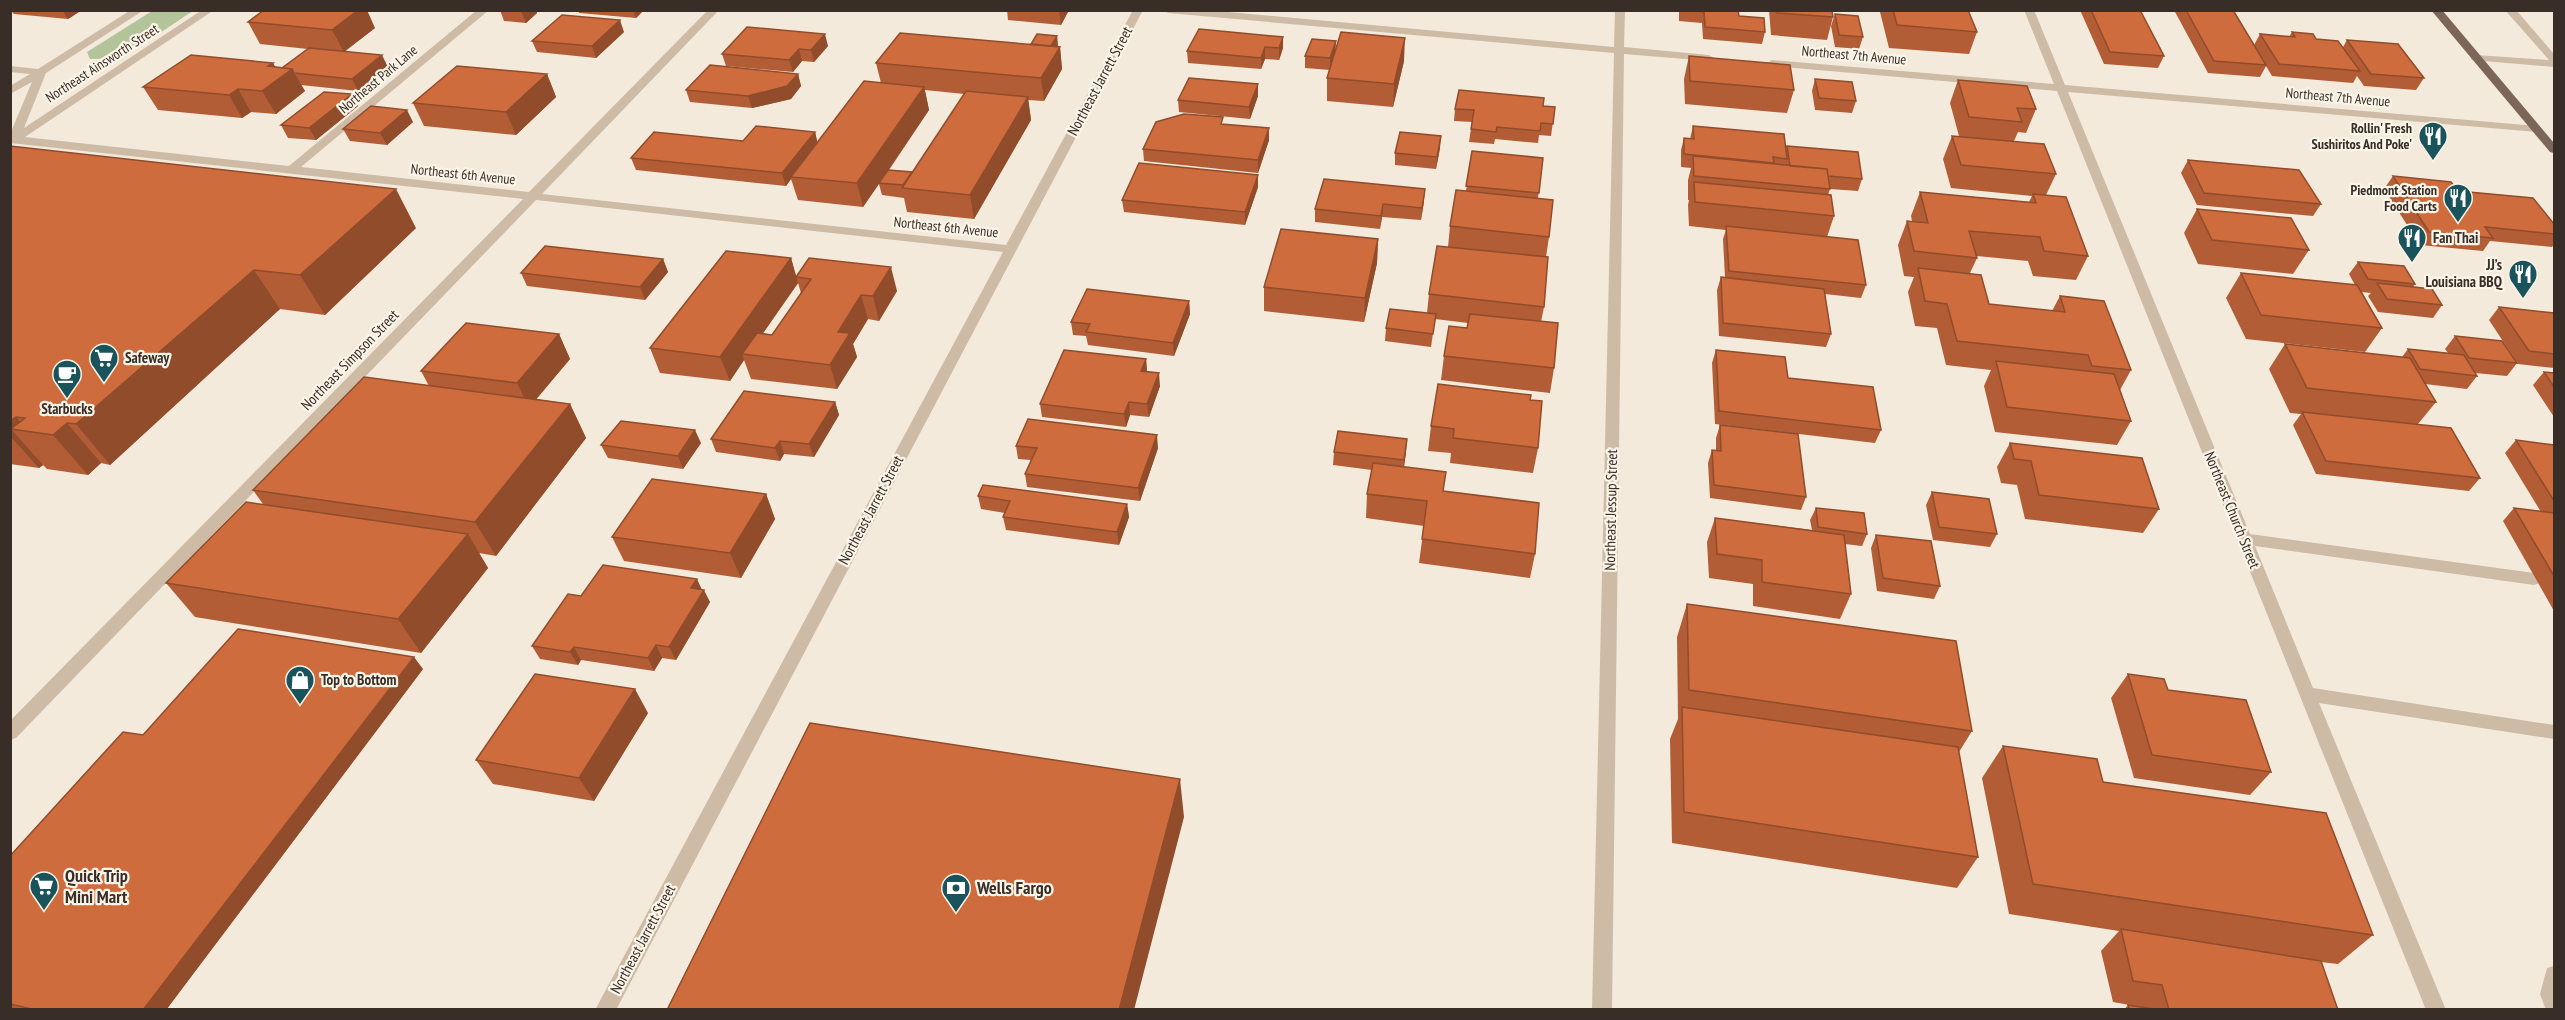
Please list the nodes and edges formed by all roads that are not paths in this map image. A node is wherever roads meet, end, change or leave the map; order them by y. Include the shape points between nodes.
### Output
1 (139, 10) edge
2 (209, 10) edge
3 (484, 10) edge
4 (714, 10) edge
5 (1138, 10) edge
6 (1168, 10) edge
7 (1620, 10) edge
8 (2029, 10) edge
9 (2436, 10) edge
10 (2510, 10) edge
11 (1620, 51) junction
12 (2476, 58) junction
13 (1727, 60) edge
14 (2554, 62) edge
15 (1762, 63) edge
16 (10, 69) edge
17 (41, 72) junction
18 (2060, 87) junction
19 (10, 91) edge
20 (2537, 129) junction
21 (12, 140) edge
22 (2554, 150) edge
23 (291, 170) junction
24 (534, 196) junction
25 (1010, 249) junction
26 (2244, 539) junction
27 (2534, 579) dead end
28 (2307, 694) junction
29 (2554, 732) edge
30 (10, 733) edge
31 (2554, 975) edge
32 (2554, 1004) edge
33 (605, 1010) edge
34 (1602, 1010) edge
35 (2436, 1010) edge

1 - 17 street, Northeast Ainsworth Street
2 - 21 street, Northeast Ainsworth Street
3 - 23 street, Northeast Park Lane
4 - 24 street, Northeast Simpson Street
5 - 25 street, Northeast Jarrett Street
6 - 11 street
7 - 11 street, Northeast Jessup Street
8 - 18 street, Northeast Church Street
9 - 12 main road
10 - 14 street
11 - 13 street
11 - 34 street, Northeast Jessup Street
12 - 14 street
12 - 20 main road
15 - 18 street, Northeast 7th Avenue
16 - 17 street
17 - 19 street, Northeast Ainsworth Street
17 - 21 street
18 - 20 street, Northeast 7th Avenue
18 - 26 street, Northeast Church Street
20 - 22 main road
21 - 23 street, Northeast 6th Avenue
23 - 24 street, Northeast 6th Avenue
24 - 25 street, Northeast 6th Avenue
24 - 30 street, Northeast Simpson Street
25 - 33 street, Northeast Jarrett Street
26 - 27 street
26 - 28 street, Northeast Church Street
28 - 29 street
28 - 35 street, Northeast Church Street
31 - 32 street via 2550,994

